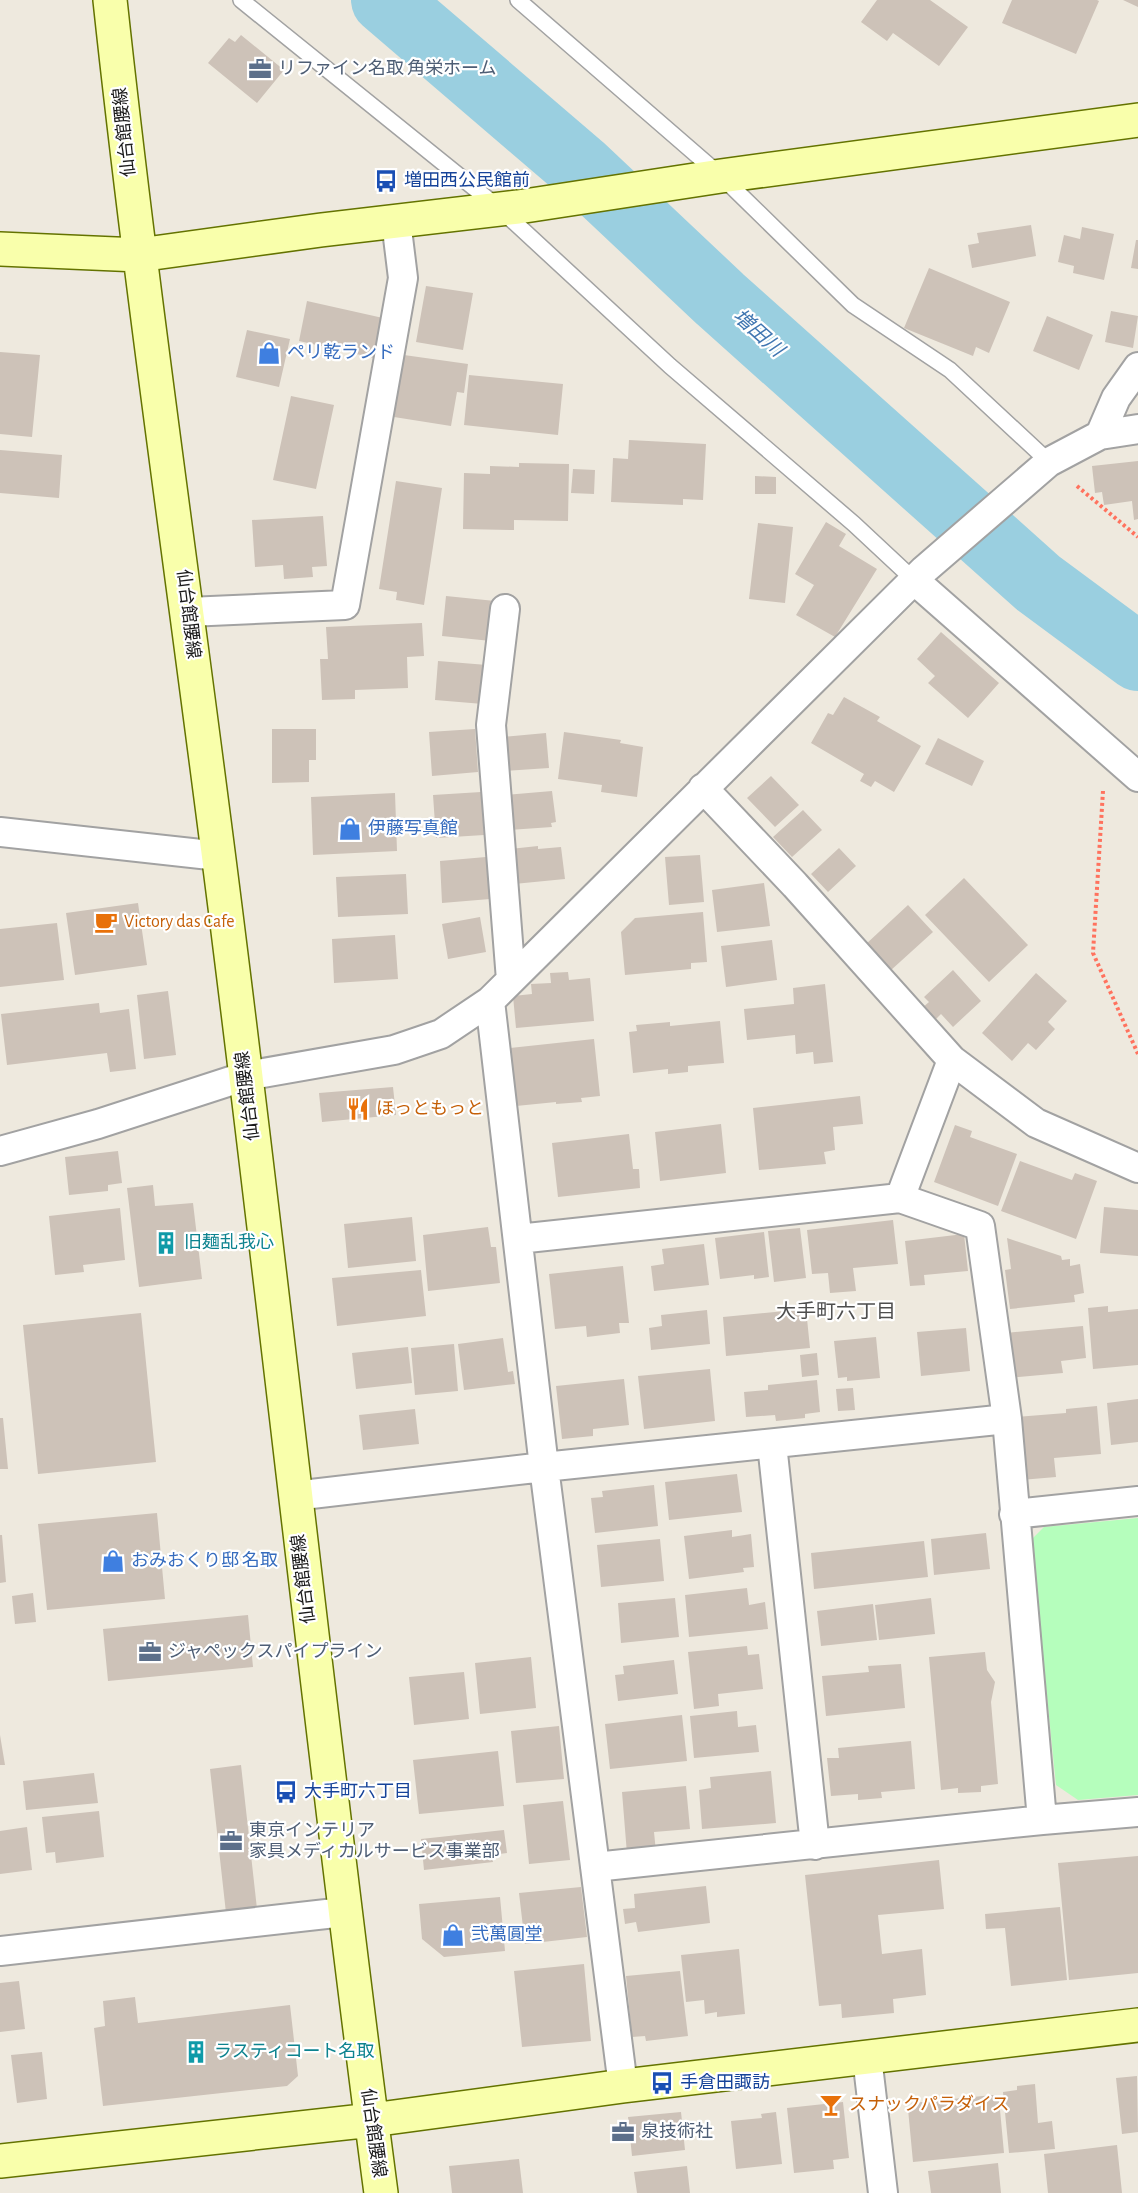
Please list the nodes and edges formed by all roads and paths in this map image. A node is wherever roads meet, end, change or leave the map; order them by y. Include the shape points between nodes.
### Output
1 (110, 0) edge
2 (241, 0) edge
3 (518, 0) edge
4 (1138, 120) edge
5 (713, 177) junction
6 (508, 207) junction
7 (396, 221) junction
8 (0, 249) edge
9 (140, 255) junction
10 (1138, 367) edge
11 (1138, 429) edge
12 (1100, 435) junction
13 (1045, 465) junction
14 (1138, 537) edge
15 (919, 575) junction
16 (505, 609) dead end
17 (188, 612) junction
18 (1106, 748) junction
19 (1138, 777) edge
20 (703, 788) junction
21 (0, 832) edge
22 (219, 856) junction
23 (511, 980) junction
24 (490, 1001) junction
25 (1138, 1054) edge
26 (952, 1060) junction
27 (246, 1076) junction
28 (0, 1151) edge
29 (1138, 1168) edge
30 (900, 1198) junction
31 (518, 1239) junction
32 (1007, 1419) junction
33 (772, 1444) junction
34 (544, 1467) junction
35 (294, 1496) junction
36 (1138, 1501) edge
37 (1014, 1514) junction
38 (1138, 1812) edge
39 (1042, 1820) junction
40 (815, 1845) junction
41 (596, 1867) junction
42 (344, 1912) junction
43 (0, 1951) edge
44 (1138, 2025) edge
45 (867, 2057) junction
46 (624, 2086) junction
47 (372, 2120) junction
48 (0, 2161) edge
49 (381, 2193) edge
50 (883, 2193) edge

1 - 9 street, 仙台館腰線
2 - 6 lane
3 - 5 lane
4 - 5 street
5 - 6 street
5 - 13 lane via 854,304 950,370
6 - 7 street
6 - 15 lane via 669,366
7 - 9 street
7 - 17 street via 403,278 345,605
8 - 9 street
9 - 17 street, 仙台館腰線
10 - 12 street via 1116,398
11 - 12 street
12 - 13 street
13 - 14 path
13 - 15 street
15 - 18 street
15 - 20 street
16 - 23 street via 491,724
17 - 22 street, 仙台館腰線
18 - 19 street
18 - 25 path via 1094,953
20 - 23 street
20 - 26 street
21 - 22 street
22 - 27 street, 仙台館腰線
23 - 24 street
24 - 27 street via 441,1034 394,1050
24 - 31 street
26 - 29 street via 1036,1123
26 - 30 street
27 - 28 street
27 - 35 street, 仙台館腰線
30 - 31 street
30 - 32 street via 980,1226
31 - 34 street
32 - 33 street
32 - 37 street
33 - 34 street
33 - 40 street
34 - 35 street
34 - 41 street
35 - 42 street, 仙台館腰線
36 - 37 street
37 - 39 street
38 - 39 street
39 - 40 street
40 - 41 street
41 - 46 street
42 - 43 street
42 - 47 street, 仙台館腰線
44 - 45 street
45 - 46 street
45 - 50 street
46 - 47 street
47 - 48 street
47 - 49 street, 仙台館腰線

